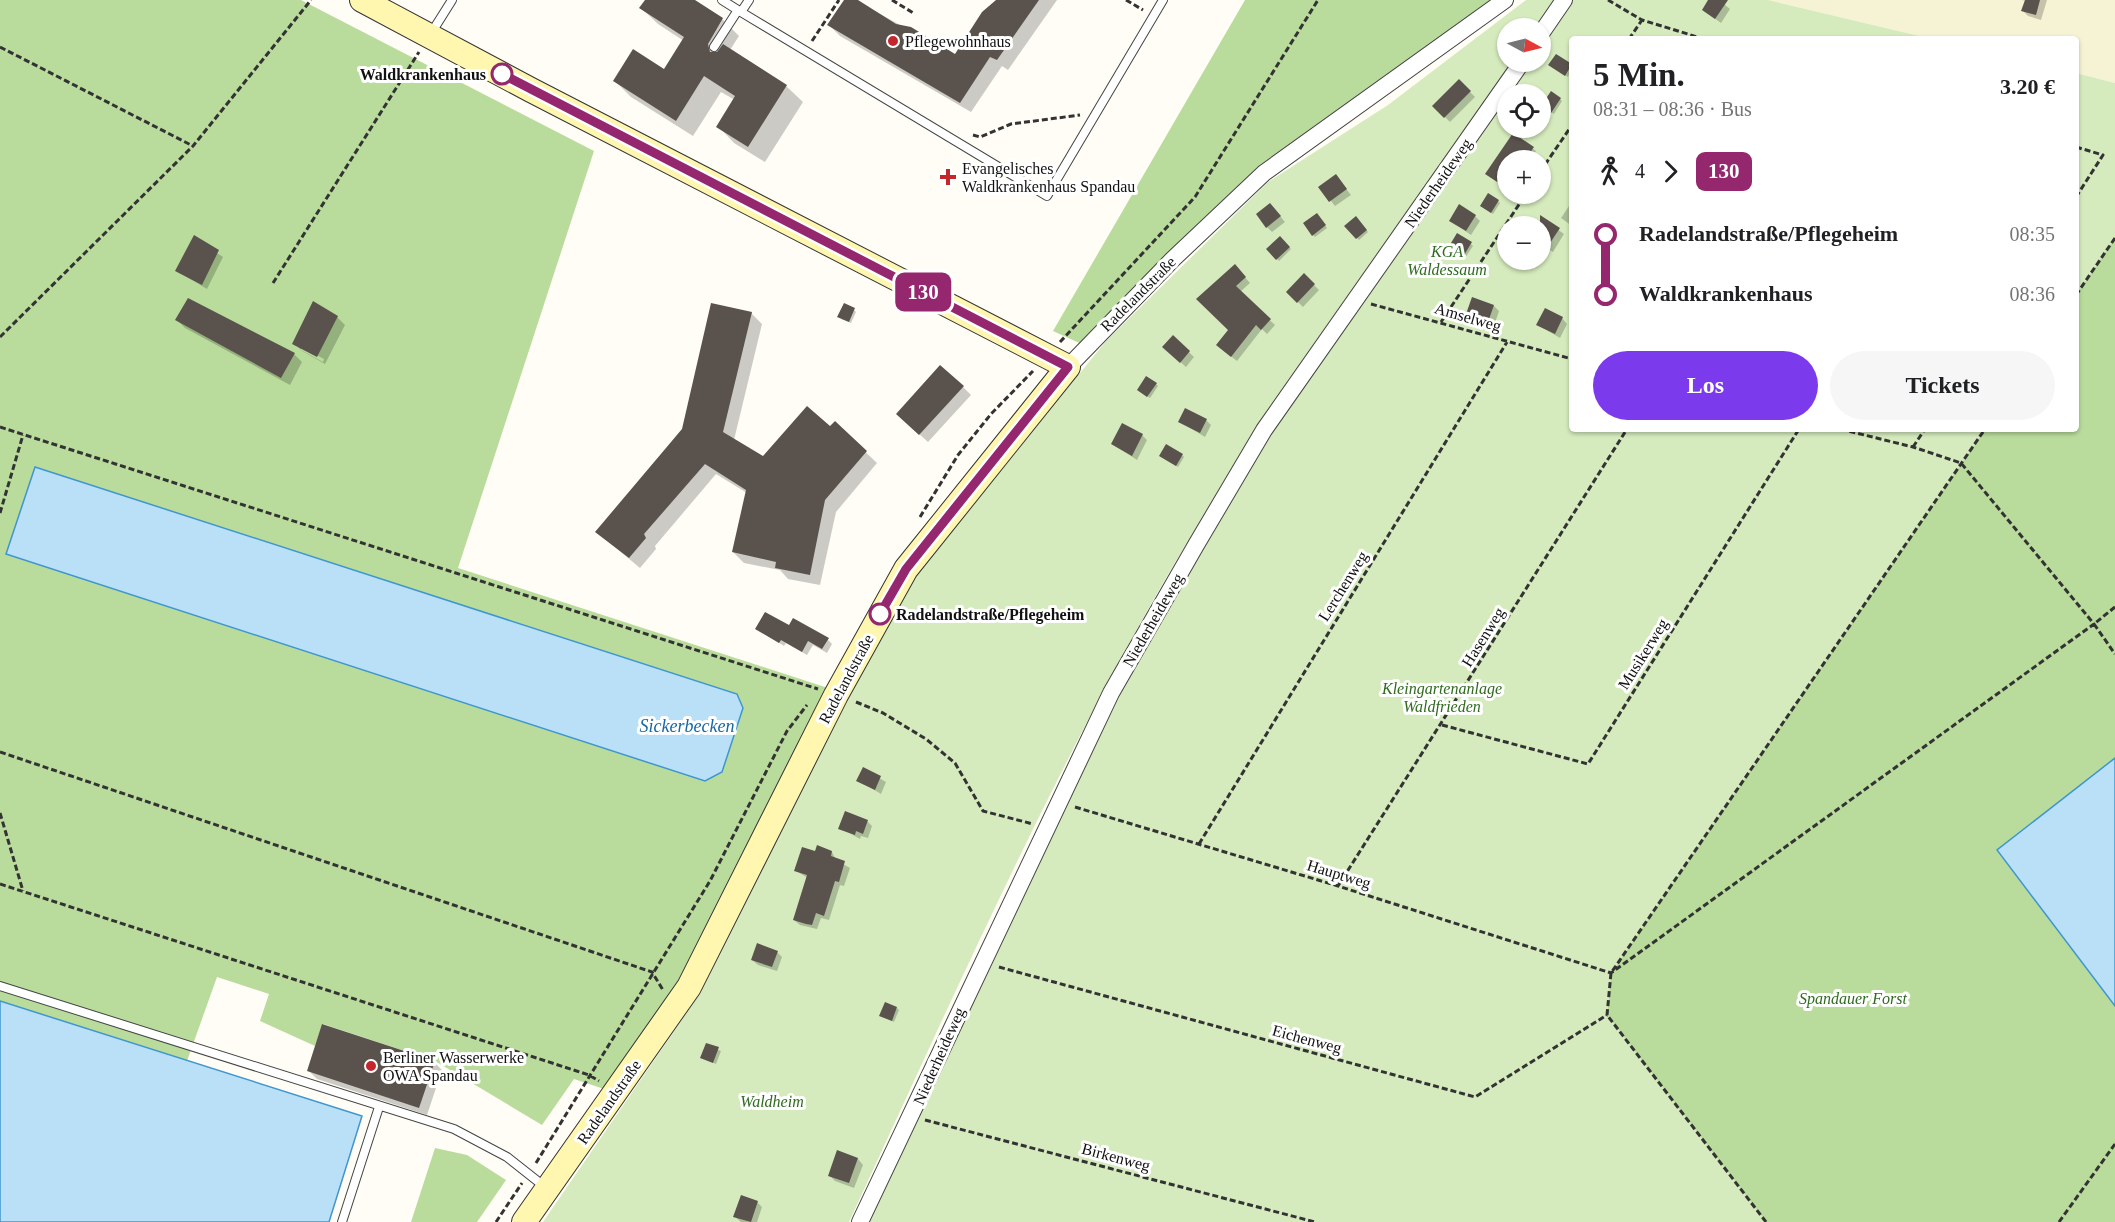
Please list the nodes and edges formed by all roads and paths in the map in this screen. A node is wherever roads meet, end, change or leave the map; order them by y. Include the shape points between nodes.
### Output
1 (311, 0) edge
2 (363, 0) edge
3 (452, 0) edge
4 (722, 0) edge
5 (749, 0) edge
6 (839, 0) edge
7 (892, 0) edge
8 (1126, 0) edge
9 (1163, 0) edge
10 (1505, 0) edge
11 (1564, 0) edge
12 (1608, 0) edge
13 (740, 11) junction
14 (915, 14) dead end
15 (1153, 16) junction
16 (1551, 19) edge
17 (1642, 20) junction
18 (430, 35) junction
19 (1631, 36) edge
20 (1694, 36) edge
21 (0, 47) edge
22 (714, 47) dead end
23 (805, 52) junction
24 (1515, 72) edge
25 (1096, 114) junction
26 (1569, 129) edge
27 (971, 135) dead end
28 (193, 146) junction
29 (2079, 148) edge
30 (1551, 156) edge
31 (2079, 192) edge
32 (1519, 204) edge
33 (2115, 238) edge
34 (273, 283) dead end
35 (2079, 291) edge
36 (1356, 300) junction
37 (1441, 322) junction
38 (0, 337) edge
39 (1507, 342) junction
40 (1569, 358) edge
41 (1068, 367) junction
42 (0, 427) edge
43 (1625, 432) edge
44 (1797, 432) edge
45 (1852, 432) edge
46 (1923, 432) edge
47 (1983, 432) edge
48 (23, 435) junction
49 (1913, 447) junction
50 (1962, 463) junction
51 (0, 513) edge
52 (2115, 607) edge
53 (2094, 624) junction
54 (2115, 654) edge
55 (836, 695) junction
56 (1442, 725) junction
57 (0, 752) edge
58 (1059, 802) junction
59 (0, 813) edge
60 (1047, 827) junction
61 (1199, 843) junction
62 (0, 884) edge
63 (1338, 886) junction
64 (23, 891) junction
65 (981, 963) junction
66 (1611, 973) junction
67 (0, 986) edge
68 (677, 1004) junction
69 (1607, 1015) junction
70 (616, 1092) junction
71 (379, 1107) junction
72 (912, 1116) junction
73 (2115, 1144) edge
74 (547, 1189) junction
75 (342, 1222) edge
76 (524, 1222) edge
77 (860, 1222) edge
78 (1315, 1222) edge
79 (1766, 1222) edge
80 (2059, 1222) edge

1 - 28 path
2 - 18 street
3 - 18 lane
4 - 13 lane
5 - 13 lane
6 - 23 path
7 - 14 path
8 - 15 path
9 - 15 lane
10 - 41 street, Radelandstraße via 1264,173
11 - 16 street
12 - 17 path
13 - 22 lane
13 - 23 lane
15 - 25 lane
17 - 19 path
17 - 20 path
18 - 34 path
18 - 41 street
21 - 28 path
23 - 25 lane via 1047,196
24 - 36 street, Niederheideweg
25 - 27 path via 1011,124 980,137
26 - 30 path
28 - 38 path
29 - 31 path via 2103,155
32 - 37 path
33 - 35 path
36 - 37 path, Amselweg
36 - 58 street, Niederheideweg via 1264,430 1111,693
37 - 39 path, Amselweg
39 - 40 path, Amselweg
39 - 61 path, Lerchenweg
41 - 55 street, Radelandstraße via 906,569
42 - 48 path
43 - 56 path, Hasenweg
44 - 56 path, Musikerweg via 1588,764
45 - 49 path
46 - 49 path
47 - 50 path
48 - 51 path
48 - 55 path
49 - 50 path
50 - 53 path
50 - 66 path
52 - 53 path
53 - 54 path
53 - 66 path
55 - 60 path via 883,714 926,740 955,763 983,811
55 - 68 street, Radelandstraße
56 - 63 path, Hasenweg
57 - 68 path via 652,972
58 - 60 street, Niederheideweg
58 - 61 path, Hauptweg
59 - 64 path
60 - 65 street, Niederheideweg
61 - 63 path, Hauptweg
62 - 64 path
63 - 66 path, Hauptweg
64 - 70 path via 589,1075
65 - 69 path, Eichenweg via 1475,1097
65 - 72 street, Niederheideweg
66 - 69 path
67 - 71 lane
68 - 70 street, Radelandstraße
69 - 79 path
70 - 74 street, Radelandstraße
71 - 74 lane via 454,1129 507,1157
71 - 75 lane
72 - 77 street, Niederheideweg
72 - 78 path, Birkenweg
73 - 80 path
74 - 76 street, Radelandstraße

